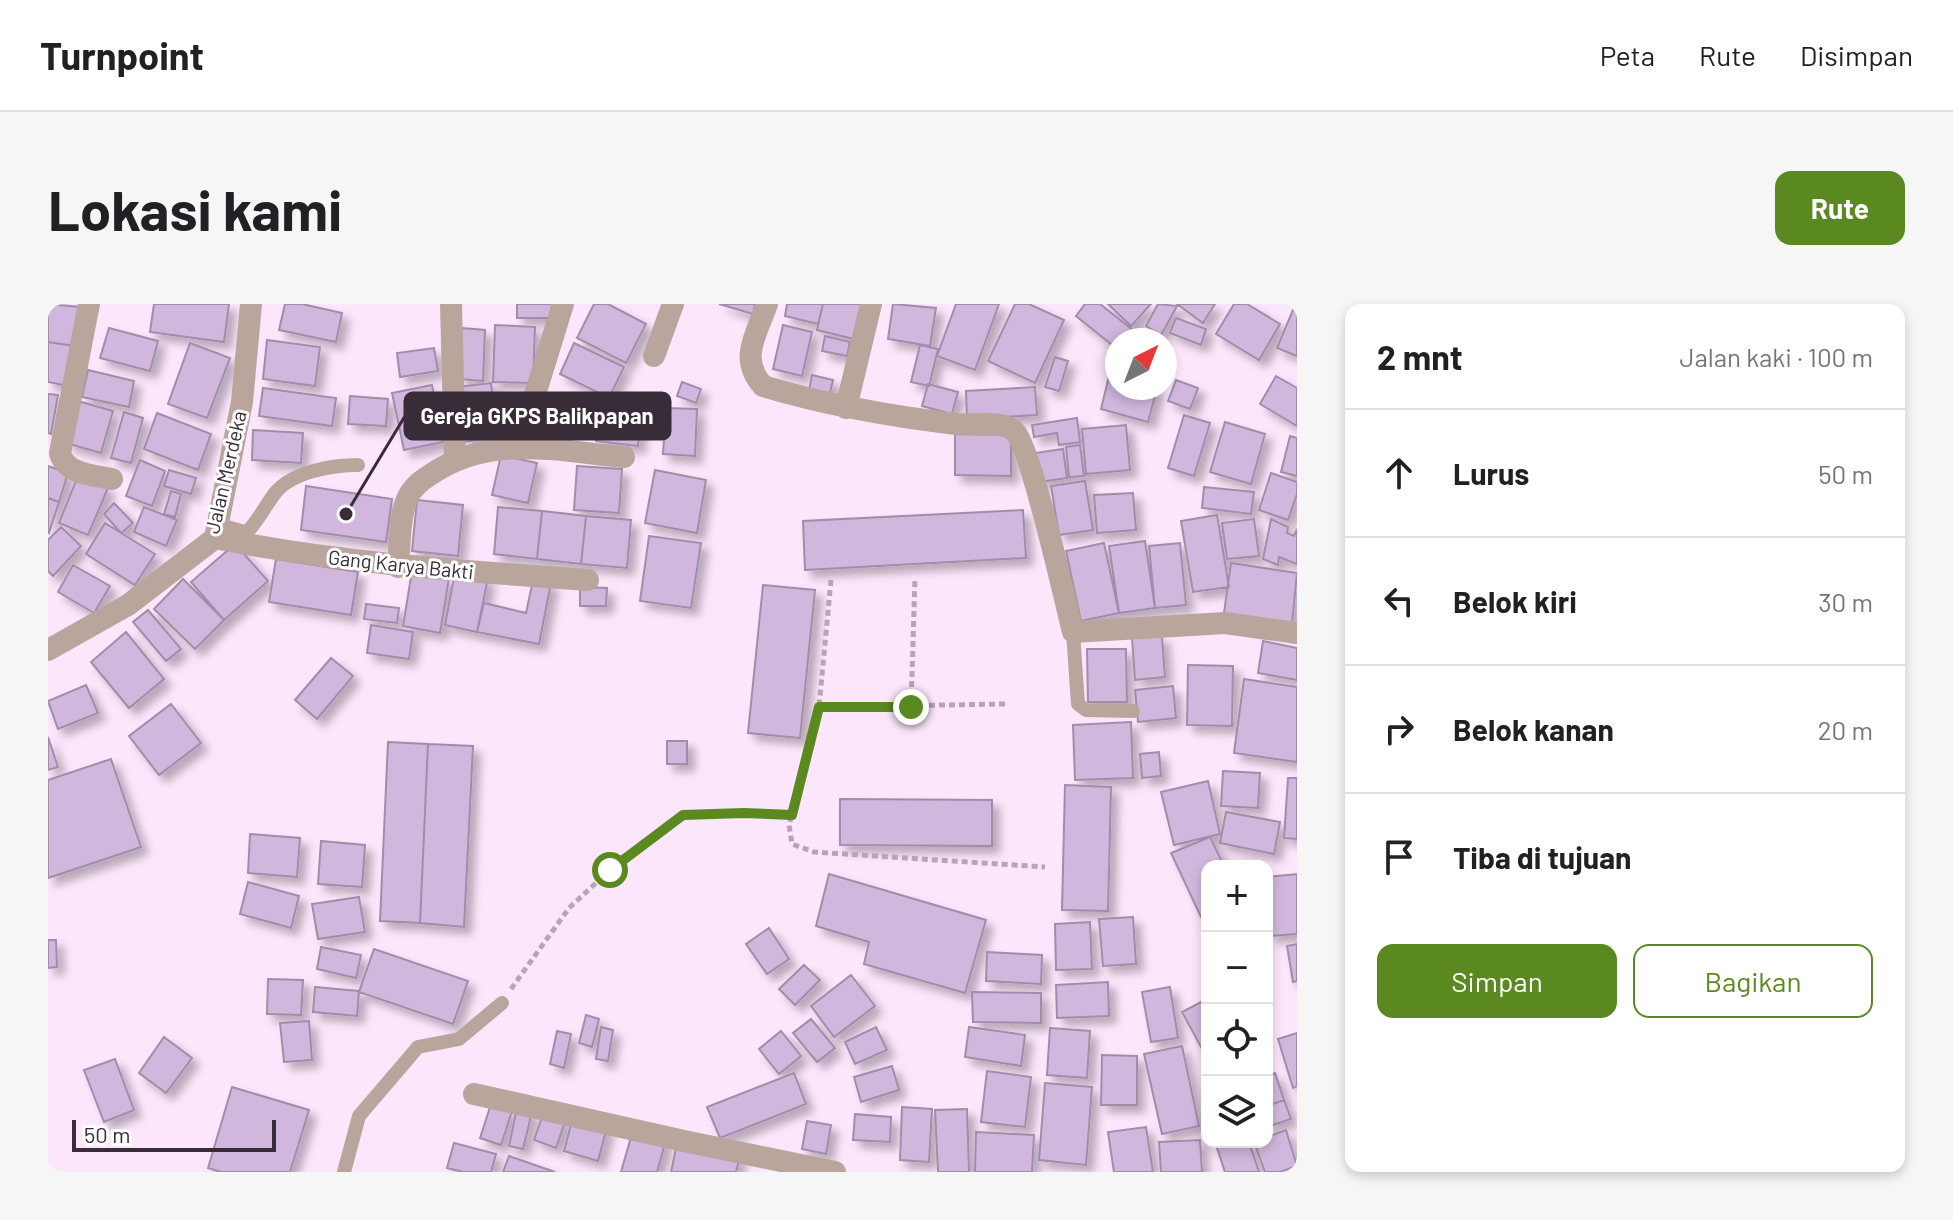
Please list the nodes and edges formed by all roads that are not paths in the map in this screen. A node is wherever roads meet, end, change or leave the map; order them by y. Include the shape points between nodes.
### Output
1 (89, 304) edge
2 (251, 304) edge
3 (451, 304) edge
4 (563, 304) edge
5 (673, 304) edge
6 (767, 304) edge
7 (871, 304) edge
8 (654, 356) dead end
9 (846, 408) junction
10 (514, 447) junction
11 (624, 457) dead end
12 (455, 459) junction
13 (358, 465) dead end
14 (112, 479) dead end
15 (216, 531) junction
16 (398, 567) junction
17 (588, 580) dead end
18 (1073, 632) junction
19 (1297, 633) edge
20 (48, 650) edge
21 (1133, 711) dead end
22 (502, 1003) road end
23 (474, 1094) dead end
24 (344, 1172) edge
25 (835, 1172) edge

1 - 14 street via 60,453 69,468
2 - 15 street, Jalan Merdeka via 242,402
3 - 12 street
4 - 10 street
5 - 8 street
6 - 9 street via 749,363 755,376 763,386
7 - 9 street
9 - 18 street via 1006,425 1016,433 1029,463
10 - 11 street
10 - 12 street
12 - 16 street via 421,481 408,497
13 - 15 lane via 323,467 282,486 249,530
15 - 16 street, Gang Karya Bakti via 274,550
15 - 20 street, Jalan Merdeka via 128,605
16 - 17 street, Gang Karya Bakti
18 - 19 street via 1225,623
18 - 21 lane via 1078,704 1086,710
22 - 24 lane via 459,1039 418,1047 359,1116
23 - 25 street

